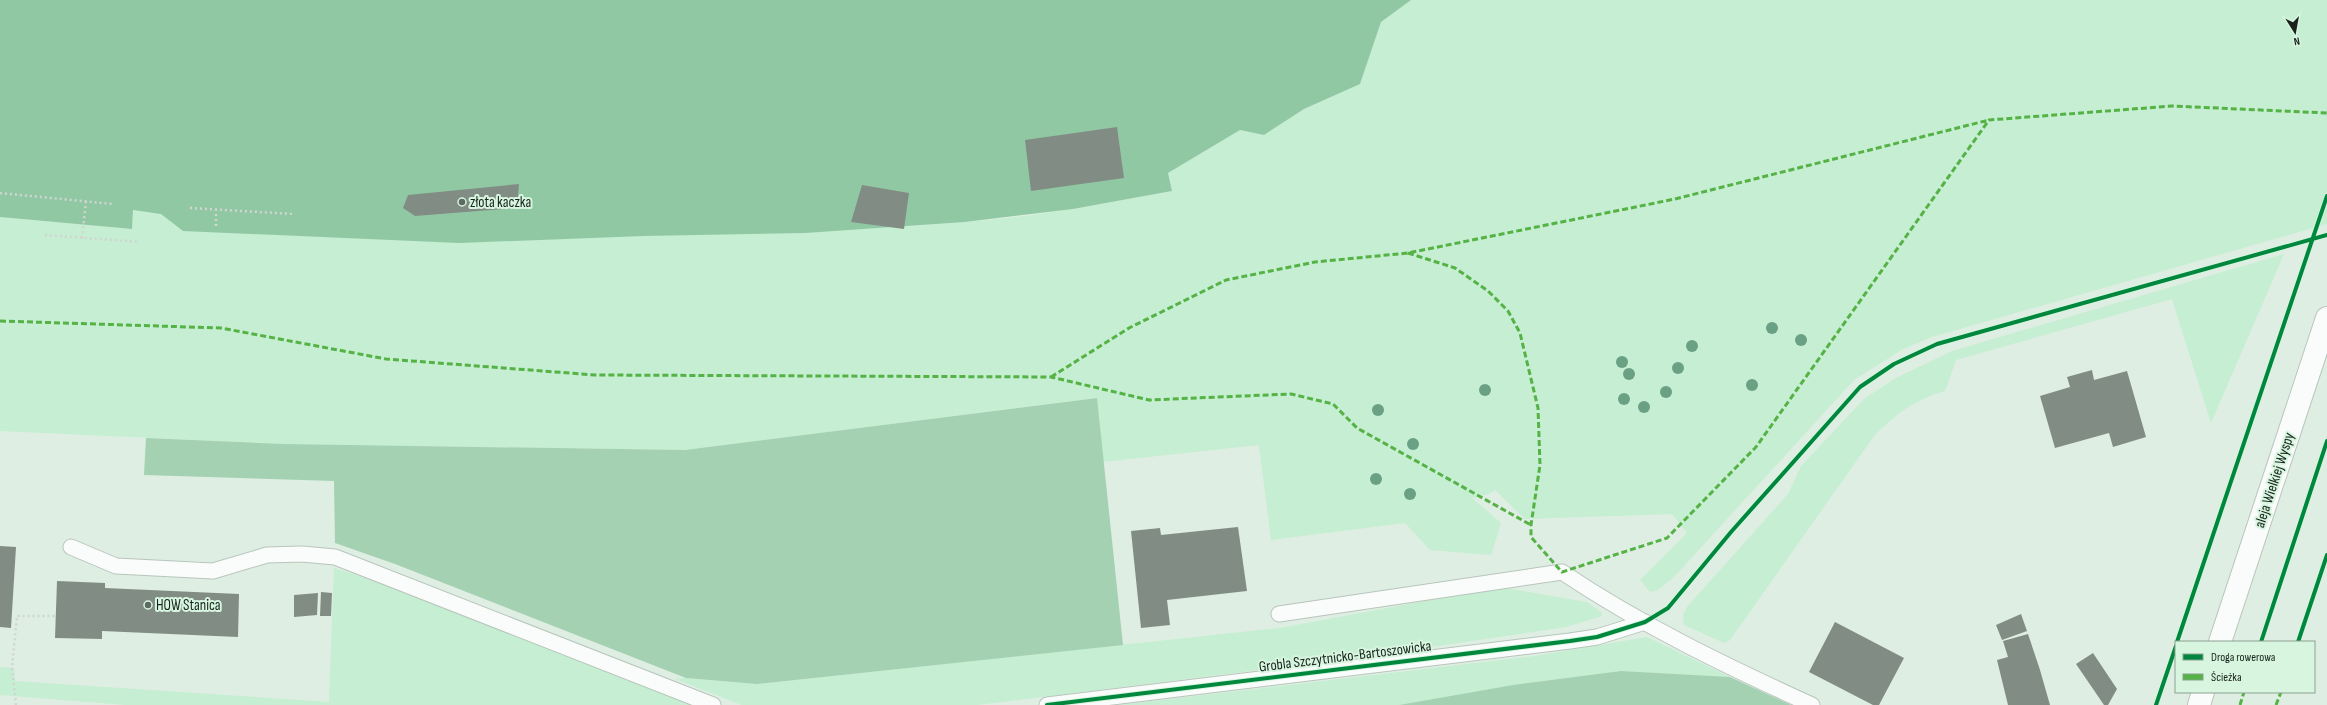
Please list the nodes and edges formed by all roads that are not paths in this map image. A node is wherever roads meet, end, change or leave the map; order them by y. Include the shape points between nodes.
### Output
1 (2327, 318) edge
2 (71, 547) dead end
3 (1279, 614) dead end
4 (1644, 622) junction
5 (2220, 641) edge
6 (2203, 693) edge
7 (713, 705) edge
8 (1047, 705) edge
9 (1812, 705) edge
10 (2199, 705) edge

1 - 5 main road, aleja Wielkiej Wyspy
2 - 7 lane via 116,566 213,572 267,555 302,554 335,557
3 - 4 lane via 1562,572 1604,600
4 - 8 lane, Grobla Szczytnicko-Bartoszowicka via 1597,637 1570,641
4 - 9 lane via 1733,669
6 - 10 main road

